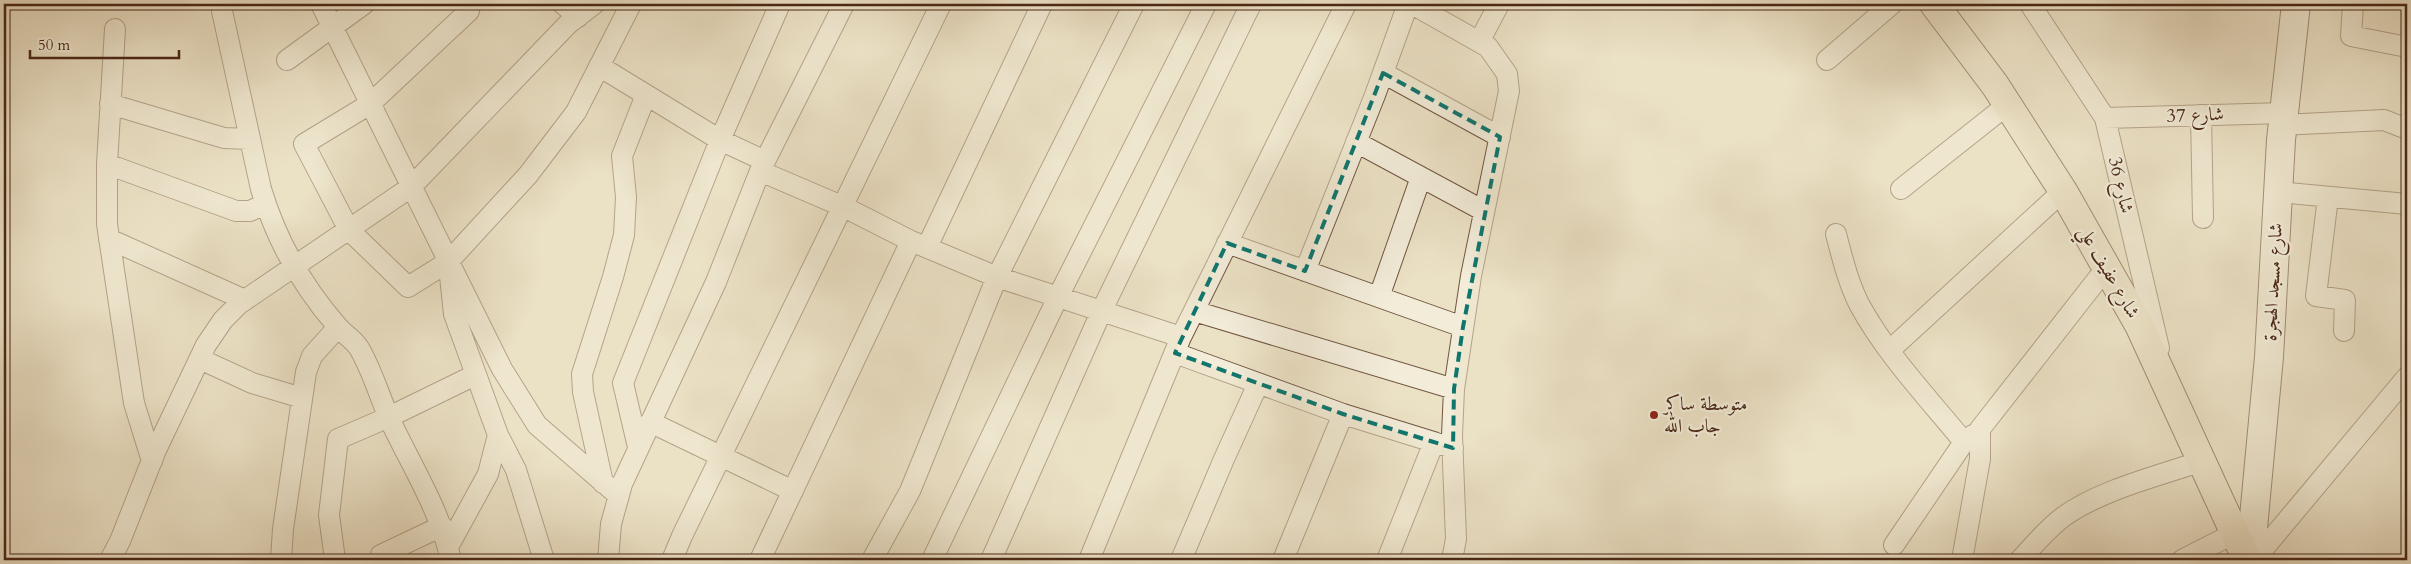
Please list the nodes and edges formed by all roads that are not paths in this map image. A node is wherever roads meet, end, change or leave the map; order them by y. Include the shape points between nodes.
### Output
1 (321, 4) edge
2 (364, 4) edge
3 (594, 4) edge
4 (631, 4) edge
5 (780, 4) edge
6 (844, 4) edge
7 (942, 4) edge
8 (1042, 4) edge
9 (1134, 4) edge
10 (1206, 4) edge
11 (1251, 4) edge
12 (1346, 4) edge
13 (1412, 4) edge
14 (1499, 4) edge
15 (1892, 4) edge
16 (1934, 4) edge
17 (2030, 4) edge
18 (2296, 4) edge
19 (2353, 4) edge
20 (571, 10) edge
21 (222, 11) dead end
22 (469, 11) dead end
23 (333, 28) junction
24 (115, 29) dead end
25 (1479, 42) junction
26 (2407, 47) edge
27 (288, 60) dead end
28 (1827, 60) dead end
29 (599, 66) junction
30 (1383, 73) junction
31 (646, 95) junction
32 (110, 104) junction
33 (370, 104) junction
34 (2007, 105) junction
35 (2202, 115) junction
36 (2105, 118) junction
37 (2284, 119) junction
38 (2407, 129) edge
39 (1500, 137) junction
40 (250, 139) junction
41 (720, 140) junction
42 (1356, 142) junction
43 (107, 164) junction
44 (763, 166) junction
45 (1421, 177) junction
46 (411, 186) junction
47 (1901, 188) dead end
48 (2062, 191) junction
49 (2278, 192) junction
50 (2328, 197) junction
51 (265, 204) junction
52 (2407, 204) edge
53 (844, 207) junction
54 (1484, 211) junction
55 (2203, 218) dead end
56 (349, 230) junction
57 (1836, 234) dead end
58 (109, 239) junction
59 (1228, 243) junction
60 (919, 244) junction
61 (448, 262) junction
62 (2107, 267) junction
63 (294, 268) junction
64 (1306, 271) junction
65 (997, 277) junction
66 (1058, 297) junction
67 (1378, 297) junction
68 (245, 300) junction
69 (1102, 310) junction
70 (1194, 311) junction
71 (338, 327) junction
72 (1463, 327) junction
73 (2344, 331) dead end
74 (1178, 345) junction
75 (1890, 350) junction
76 (200, 359) junction
77 (475, 375) junction
78 (2407, 377) edge
79 (1258, 384) junction
80 (2168, 386) junction
81 (1454, 389) junction
82 (302, 398) junction
83 (1343, 414) junction
84 (389, 417) junction
85 (650, 422) junction
86 (1980, 429) junction
87 (498, 435) junction
88 (1964, 442) junction
89 (1443, 445) junction
90 (638, 447) junction
91 (721, 457) junction
92 (152, 461) junction
93 (2202, 461) junction
94 (603, 483) junction
95 (793, 491) junction
96 (619, 496) junction
97 (442, 526) junction
98 (2233, 534) junction
99 (1894, 545) dead end
100 (450, 554) edge
101 (110, 560) edge
102 (281, 560) edge
103 (335, 560) edge
104 (381, 560) edge
105 (544, 560) edge
106 (608, 560) edge
107 (672, 560) edge
108 (760, 560) edge
109 (872, 560) edge
110 (932, 560) edge
111 (991, 560) edge
112 (1088, 560) edge
113 (1181, 560) edge
114 (1283, 560) edge
115 (1387, 560) edge
116 (1452, 560) edge
117 (1962, 560) edge
118 (2020, 560) edge
119 (2182, 560) edge
120 (2249, 560) edge
121 (2254, 560) edge

1 - 23 street
2 - 23 street
3 - 20 street
4 - 29 street
5 - 41 street
6 - 44 street
7 - 53 street
8 - 60 street
9 - 65 street
10 - 66 street
11 - 69 street
12 - 59 street
13 - 25 street
13 - 30 street
14 - 25 street
15 - 28 street
16 - 34 main road, شارع عفيف علي
17 - 36 street, شارع 36
18 - 37 street, شارع مسجد الهجرة
19 - 26 street via 2350,36
20 - 46 street
21 - 40 street
22 - 33 street
23 - 27 street
23 - 33 street
24 - 32 street
25 - 39 street via 1488,47 1507,74 1510,91
29 - 31 street
29 - 61 street via 564,129 528,175
30 - 39 street
30 - 42 street
31 - 41 street
31 - 94 street via 622,156 626,197 624,235 582,374
32 - 40 street via 224,138
32 - 43 street
33 - 46 street
33 - 56 street via 304,144
34 - 47 street
34 - 48 main road, شارع عفيف علي
35 - 36 street, شارع 37
35 - 37 street, شارع 37
35 - 55 street
36 - 80 street, شارع 36
37 - 38 street, شارع 37 via 2384,120
37 - 49 street, شارع مسجد الهجرة
39 - 54 street
40 - 51 street
41 - 44 street
41 - 90 street via 623,383
42 - 45 street
42 - 64 street
43 - 51 street via 236,211 250,212
43 - 58 street
44 - 53 street
44 - 85 street via 716,282
45 - 54 street
45 - 67 street
46 - 56 street
46 - 61 street
48 - 62 main road, شارع عفيف علي
48 - 75 street
49 - 50 street
49 - 120 street, شارع مسجد الهجرة via 2269,357
50 - 52 street
50 - 73 street via 2316,296 2345,300
51 - 63 street
53 - 60 street
53 - 91 street
54 - 72 street
56 - 61 street via 408,287
56 - 63 street
57 - 75 street via 1859,303
58 - 68 street
58 - 92 street via 134,403
59 - 64 street
59 - 70 street
60 - 65 street
60 - 95 street
61 - 77 street via 454,314
61 - 94 street via 502,369 537,425
62 - 80 main road, شارع عفيف علي
62 - 86 street
63 - 68 street
63 - 71 street
64 - 67 street
65 - 66 street
65 - 109 street via 910,491
66 - 69 street
66 - 110 street
67 - 72 street
68 - 76 street via 223,320
69 - 74 street
69 - 111 street
70 - 74 street
70 - 81 street
71 - 82 street via 312,356
71 - 84 street via 358,346
72 - 81 street
74 - 79 street
74 - 112 street
75 - 88 street
76 - 82 street via 252,382
76 - 92 street
77 - 84 street
77 - 87 street
78 - 121 street
79 - 83 street
79 - 113 street
80 - 93 main road, شارع عفيف علي
81 - 89 street
82 - 102 street
83 - 89 street
83 - 114 street
84 - 97 street
84 - 103 street via 338,439 329,516
85 - 90 street
85 - 91 street
86 - 88 street
86 - 117 street via 1980,459
87 - 100 street via 488,474
87 - 105 street via 516,470
88 - 99 street
89 - 115 street
89 - 116 street via 1456,522
90 - 96 street
91 - 95 street
91 - 107 street
92 - 101 street
93 - 98 main road, شارع عفيف علي
93 - 118 street via 2103,496 2065,515
94 - 96 street
95 - 108 street
96 - 106 street via 611,524
97 - 100 street
97 - 104 street via 381,555
98 - 119 street
98 - 120 main road, شارع عفيف علي

